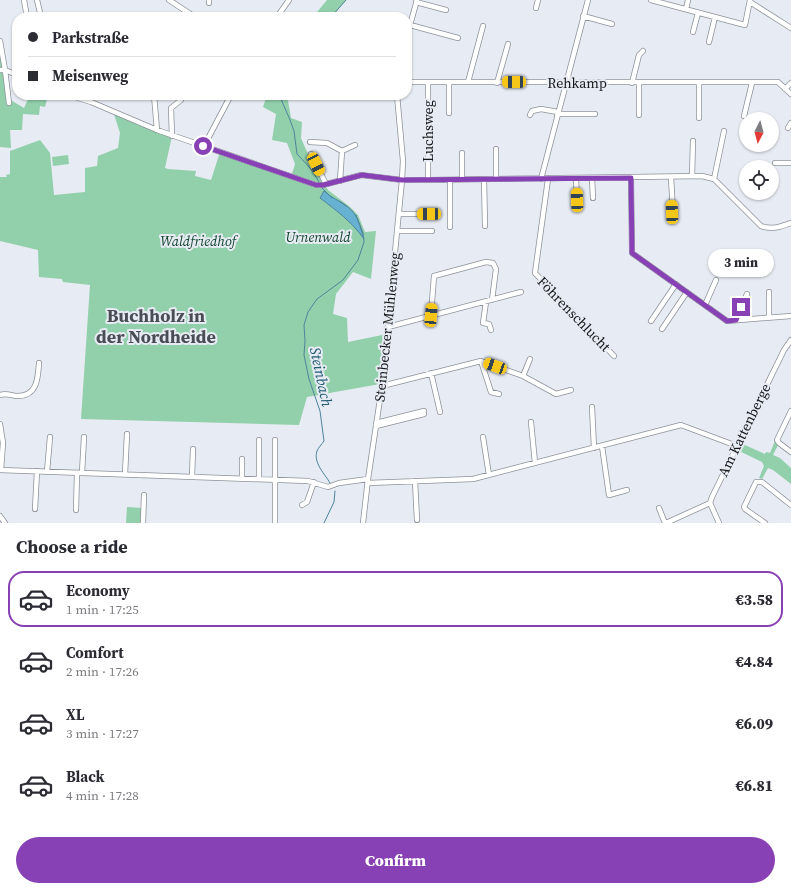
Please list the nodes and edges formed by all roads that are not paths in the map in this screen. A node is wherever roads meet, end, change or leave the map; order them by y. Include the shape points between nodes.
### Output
1 (24, 0) edge
2 (37, 0) edge
3 (169, 0) edge
4 (289, 0) edge
5 (538, 0) edge
6 (588, 0) edge
7 (651, 0) edge
8 (688, 0) edge
9 (417, 1) edge
10 (750, 1) edge
11 (671, 3) edge
12 (536, 8) dead end
13 (686, 9) junction
14 (446, 10) dead end
15 (27, 12) edge
16 (40, 12) edge
17 (187, 12) edge
18 (281, 12) edge
19 (698, 13) junction
20 (584, 16) junction
21 (412, 17) edge
22 (715, 17) junction
23 (612, 24) dead end
24 (483, 26) dead end
25 (412, 28) edge
26 (791, 28) edge
27 (693, 32) dead end
28 (458, 38) dead end
29 (0, 41) edge
30 (709, 42) dead end
31 (508, 44) dead end
32 (643, 51) dead end
33 (3, 70) edge
34 (412, 82) edge
35 (428, 82) junction
36 (449, 82) junction
37 (468, 82) junction
38 (497, 82) junction
39 (791, 82) edge
40 (565, 83) junction
41 (632, 83) junction
42 (639, 83) junction
43 (699, 83) junction
44 (752, 83) junction
45 (785, 89) junction
46 (791, 94) edge
47 (85, 100) edge
48 (154, 100) edge
49 (181, 100) edge
50 (227, 100) edge
51 (397, 100) edge
52 (9, 103) dead end
53 (745, 112) edge
54 (449, 113) dead end
55 (558, 113) junction
56 (595, 114) dead end
57 (530, 115) dead end
58 (639, 115) dead end
59 (699, 118) dead end
60 (157, 130) junction
61 (724, 131) dead end
62 (172, 136) junction
63 (693, 141) dead end
64 (310, 142) dead end
65 (355, 145) dead end
66 (204, 146) junction
67 (496, 149) dead end
68 (342, 151) junction
69 (462, 153) dead end
70 (311, 154) dead end
71 (779, 163) edge
72 (791, 163) edge
73 (692, 176) junction
74 (671, 177) junction
75 (576, 178) junction
76 (592, 178) junction
77 (631, 178) junction
78 (484, 179) junction
79 (496, 179) junction
80 (541, 179) junction
81 (548, 179) junction
82 (714, 179) junction
83 (402, 180) junction
84 (428, 180) junction
85 (450, 180) junction
86 (462, 180) junction
87 (340, 181) junction
88 (326, 184) junction
89 (592, 198) dead end
90 (577, 200) dead end
91 (672, 212) dead end
92 (399, 214) junction
93 (429, 214) dead end
94 (791, 222) edge
95 (485, 226) dead end
96 (450, 227) dead end
97 (397, 231) junction
98 (432, 231) dead end
99 (716, 280) dead end
100 (676, 284) junction
101 (521, 292) dead end
102 (687, 292) junction
103 (769, 292) dead end
104 (747, 294) dead end
105 (492, 300) junction
106 (486, 302) junction
107 (705, 305) junction
108 (431, 315) junction
109 (791, 316) edge
110 (769, 318) junction
111 (736, 320) junction
112 (651, 321) dead end
113 (388, 327) junction
114 (662, 329) dead end
115 (491, 330) dead end
116 (791, 340) edge
117 (614, 356) dead end
118 (530, 359) dead end
119 (481, 361) junction
120 (39, 364) dead end
121 (431, 373) junction
122 (523, 376) junction
123 (382, 386) junction
124 (571, 390) dead end
125 (499, 394) dead end
126 (0, 395) edge
127 (592, 407) dead end
128 (440, 412) dead end
129 (424, 413) dead end
130 (790, 414) edge
131 (531, 422) dead end
132 (0, 424) edge
133 (376, 425) junction
134 (128, 434) dead end
135 (50, 437) dead end
136 (483, 437) dead end
137 (84, 438) dead end
138 (260, 440) dead end
139 (275, 440) dead end
140 (602, 446) junction
141 (737, 446) junction
142 (594, 448) junction
143 (193, 449) dead end
144 (791, 452) edge
145 (242, 459) dead end
146 (535, 463) junction
147 (1, 470) edge
148 (37, 471) junction
149 (47, 472) junction
150 (77, 473) junction
151 (82, 473) junction
152 (125, 474) junction
153 (489, 475) junction
154 (192, 477) junction
155 (242, 478) junction
156 (259, 479) junction
157 (275, 480) junction
158 (368, 481) junction
159 (314, 482) junction
160 (415, 482) junction
161 (627, 490) dead end
162 (144, 495) dead end
163 (710, 503) junction
164 (302, 505) dead end
165 (791, 505) edge
166 (659, 508) dead end
167 (35, 509) dead end
168 (76, 510) dead end
169 (0, 516) edge
170 (416, 520) dead end
171 (5, 523) edge
172 (143, 523) edge
173 (275, 523) edge
174 (363, 523) edge
175 (668, 523) edge
176 (719, 523) edge
177 (765, 523) edge

1 - 15 street
2 - 16 street
3 - 17 street
4 - 18 street
5 - 12 street
6 - 20 street
7 - 11 street
8 - 13 street
9 - 14 street
9 - 21 street
10 - 22 street via 745,25
10 - 26 street
11 - 13 street
13 - 19 street
19 - 22 street
19 - 27 street
20 - 23 street
20 - 40 street
22 - 30 street
24 - 37 street
25 - 28 street
29 - 33 street
31 - 38 street
32 - 41 street via 639,55
33 - 52 street
34 - 35 street, Rehkamp
35 - 36 street, Rehkamp
35 - 84 street, Luchsweg
36 - 37 street, Rehkamp
36 - 54 street
37 - 38 street, Rehkamp
38 - 40 street, Rehkamp
39 - 45 street
40 - 41 street, Rehkamp
40 - 55 street
41 - 42 street, Rehkamp
42 - 43 street, Rehkamp
42 - 58 street
43 - 44 street, Rehkamp
43 - 59 street
44 - 45 street, Rehkamp via 778,82
44 - 53 street
45 - 46 street, Rehkamp
47 - 60 street
48 - 60 street
49 - 62 street via 171,108
50 - 66 street
51 - 83 street, Steinbecker Mühlenweg via 403,161
55 - 56 street
55 - 57 street via 541,109 532,111
55 - 80 street
60 - 62 street
61 - 82 street
62 - 66 street
63 - 73 street
64 - 68 street via 327,144
65 - 68 street
66 - 88 street via 303,181 316,185
67 - 79 street
68 - 87 street
69 - 86 street
70 - 88 street
71 - 72 street
73 - 74 street
73 - 82 street
74 - 77 street
74 - 91 street
75 - 76 street
75 - 81 street
75 - 90 street
76 - 77 street
76 - 89 street
77 - 100 street via 632,253
78 - 79 street
78 - 86 street
78 - 95 street
79 - 80 street
80 - 81 street
81 - 117 street, Föhrenschlucht via 535,273
82 - 94 street via 761,226 769,229
83 - 84 street
83 - 87 street via 362,175
83 - 92 street, Steinbecker Mühlenweg
84 - 85 street
85 - 86 street
85 - 96 street
87 - 88 street
92 - 93 street
92 - 97 street, Steinbecker Mühlenweg
97 - 98 street
97 - 113 street, Steinbecker Mühlenweg
99 - 107 street
100 - 102 street
100 - 112 street
101 - 105 street
102 - 107 street
102 - 114 street
103 - 110 street
104 - 111 street
105 - 106 street
105 - 108 street via 496,269 493,263 486,262 434,276
106 - 108 street
106 - 115 street via 483,323 489,324
107 - 111 street via 727,321
108 - 113 street
109 - 110 street
110 - 111 street
113 - 123 street, Steinbecker Mühlenweg
116 - 141 street, Am Kattenberge via 784,348
118 - 122 street
119 - 121 street
119 - 122 street
119 - 125 street via 490,392
120 - 126 street via 38,378 33,389 27,394
121 - 123 street
121 - 128 street
122 - 124 street via 556,394
123 - 133 street, Steinbecker Mühlenweg
127 - 142 street
129 - 133 street, Steinbecker Mühlenweg
130 - 144 street via 777,440
131 - 146 street
132 - 147 street via 3,443
133 - 158 street, Steinbecker Mühlenweg
134 - 152 street
135 - 149 street
136 - 153 street
137 - 151 street
138 - 156 street
139 - 157 street
140 - 141 street via 681,425
140 - 142 street
140 - 161 street via 609,495
141 - 163 street, Am Kattenberge
142 - 146 street
143 - 154 street
145 - 155 street
146 - 153 street
147 - 148 street
148 - 149 street
148 - 167 street
149 - 150 street
150 - 151 street
150 - 168 street
151 - 152 street
152 - 154 street
153 - 160 street via 473,479
154 - 155 street
155 - 156 street
156 - 157 street
157 - 159 street
157 - 173 street
158 - 159 street via 338,483 328,487
158 - 160 street
158 - 174 street, Steinbecker Mühlenweg
159 - 164 street via 307,502
160 - 170 street
162 - 172 street
163 - 175 street
163 - 176 street
165 - 177 street via 762,482 756,482 744,507
166 - 175 street
169 - 171 street

